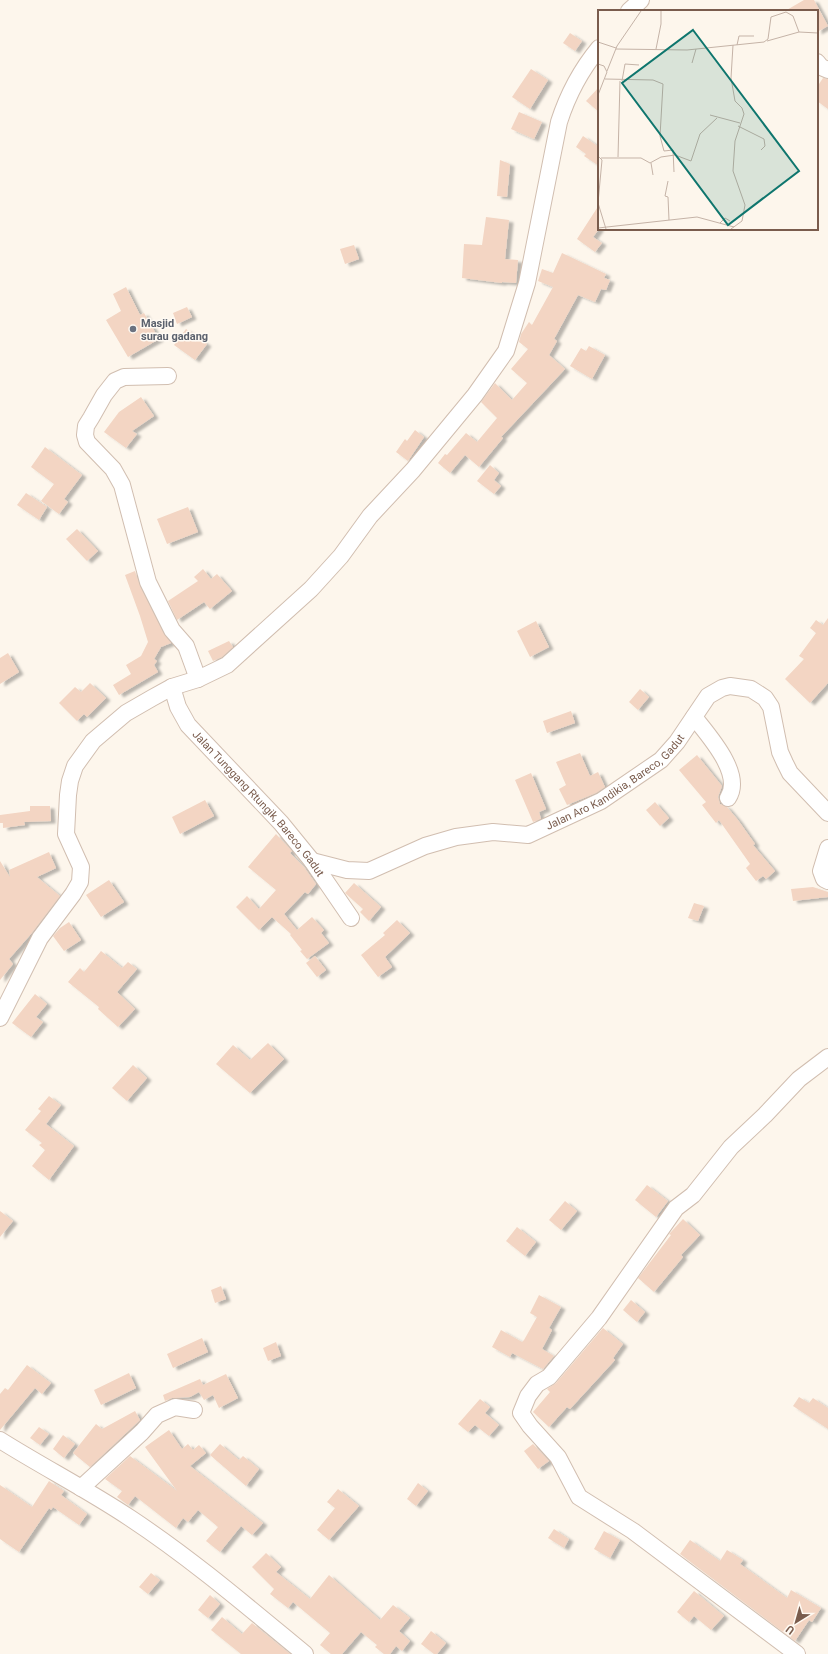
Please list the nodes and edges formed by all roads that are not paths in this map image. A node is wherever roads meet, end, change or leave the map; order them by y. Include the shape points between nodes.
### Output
1 (641, 0) edge
2 (630, 10) edge
3 (598, 49) edge
4 (818, 63) edge
5 (828, 70) edge
6 (168, 376) dead end
7 (198, 680) junction
8 (172, 687) junction
9 (694, 717) junction
10 (728, 798) dead end
11 (828, 813) edge
12 (828, 848) edge
13 (312, 861) junction
14 (828, 881) edge
15 (351, 918) dead end
16 (0, 1018) edge
17 (828, 1057) edge
18 (194, 1410) dead end
19 (0, 1440) edge
20 (81, 1488) junction
21 (305, 1654) edge
22 (797, 1654) edge

1 - 2 street
3 - 7 street via 575,81 561,116 527,283 506,351 413,470 370,516 323,578 227,665
4 - 5 street
6 - 7 street via 118,379 104,395 86,426 85,435 87,442 118,477 148,582 172,630 186,646
7 - 8 street
8 - 13 street, Jalan Tunggang Rtungik, Bareco, Gadut via 178,707 188,725 281,823
8 - 16 street via 126,713 108,727 93,741 75,766 70,780 66,834 81,868 80,882 40,938
9 - 10 street via 722,753 732,780
9 - 11 street, Jalan Aro Kandikia, Bareco, Gadut via 708,696 722,688 741,686 760,694 771,707 784,763 790,773
9 - 13 street, Jalan Aro Kandikia, Bareco, Gadut via 677,742 656,764 601,800 528,836 493,832 456,837 425,846 369,871 358,872
12 - 14 street via 821,871 824,879
13 - 15 street, Jalan Tunggang Rtungik, Bareco, Gadut
17 - 22 street via 799,1079 731,1147 693,1195 676,1208 599,1318 549,1377 537,1384 528,1396 521,1413 558,1457 579,1497 633,1531
18 - 20 street via 175,1407 157,1415
19 - 20 street
20 - 21 street via 173,1548

